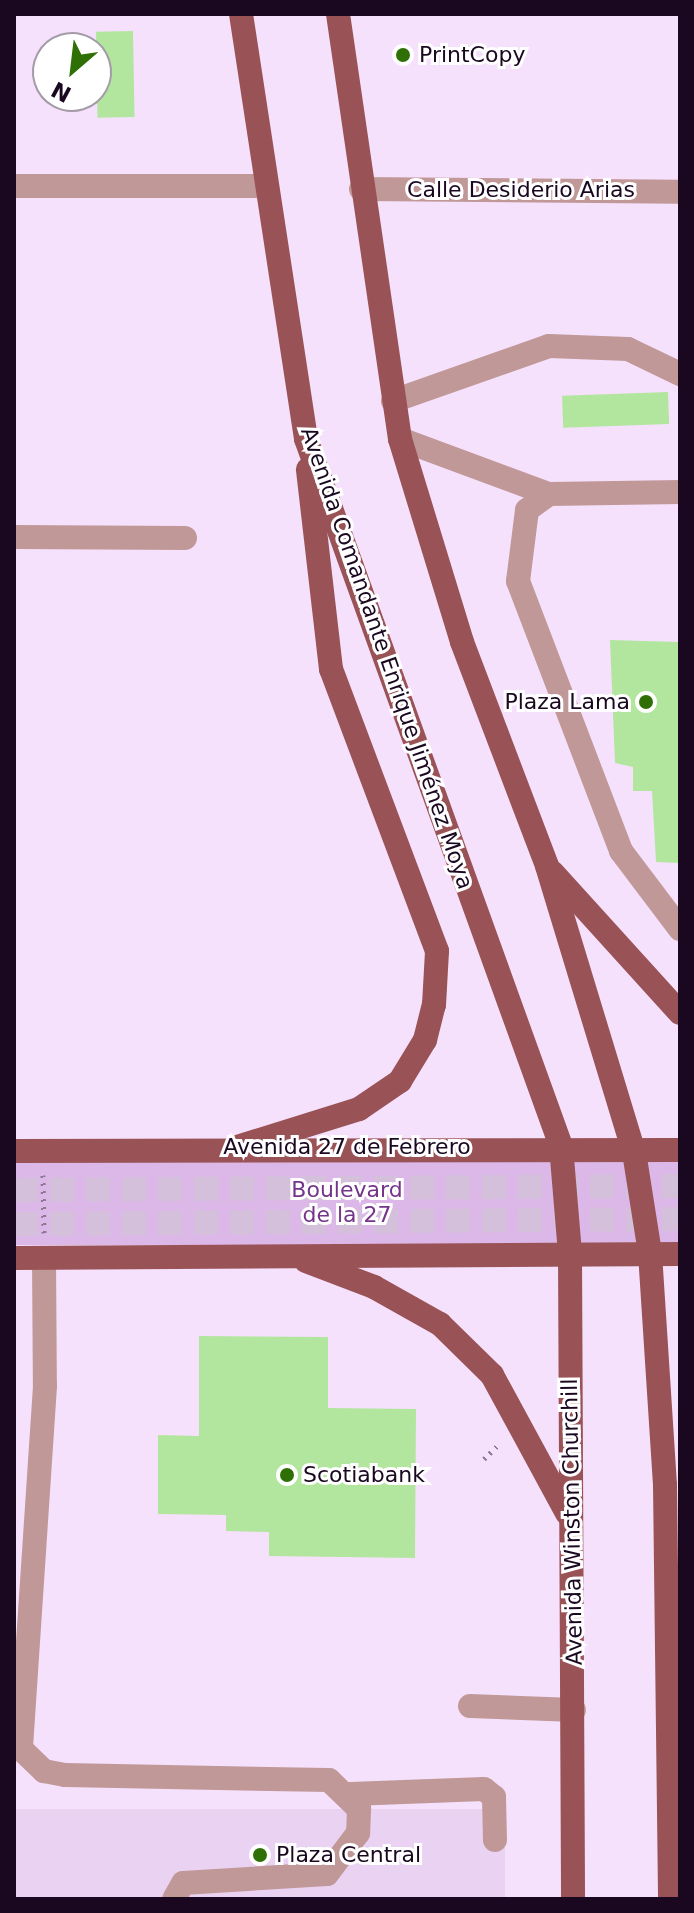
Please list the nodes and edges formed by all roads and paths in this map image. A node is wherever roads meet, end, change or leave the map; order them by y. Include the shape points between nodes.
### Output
1 (241, 14) edge
2 (338, 14) edge
3 (14, 186) edge
4 (264, 186) junction
5 (361, 189) junction
6 (680, 192) edge
7 (680, 374) edge
8 (393, 401) junction
9 (306, 439) junction
10 (400, 439) junction
11 (680, 492) edge
12 (549, 494) junction
13 (14, 537) edge
14 (185, 538) dead end
15 (547, 866) junction
16 (680, 929) edge
17 (680, 1013) edge
18 (561, 1146) junction
19 (234, 1148) junction
20 (680, 1150) edge
21 (14, 1151) edge
22 (43, 1151) junction
23 (634, 1152) junction
24 (650, 1253) junction
25 (570, 1254) junction
26 (680, 1254) edge
27 (293, 1256) junction
28 (14, 1258) edge
29 (44, 1258) junction
30 (680, 1449) edge
31 (670, 1492) edge
32 (570, 1520) junction
33 (470, 1706) dead end
34 (574, 1710) junction
35 (672, 1713) edge
36 (355, 1801) junction
37 (495, 1840) dead end
38 (174, 1899) edge
39 (573, 1899) edge
40 (670, 1899) edge

1 - 4 main road, Avenida Comandante Enrique Jiménez Moya
2 - 5 main road
3 - 4 street
4 - 9 main road, Avenida Comandante Enrique Jiménez Moya
5 - 6 street, Calle Desiderio Arias
5 - 8 main road
7 - 8 street via 628,349 549,346
8 - 10 main road
9 - 18 main road, Avenida Comandante Enrique Jiménez Moya
9 - 19 main road via 317,597 331,669 437,951 434,1005 425,1040 400,1081 359,1109
10 - 12 street
10 - 15 main road via 462,642
11 - 12 street
12 - 16 street via 527,510 518,581 621,851
13 - 14 street
15 - 17 main road
15 - 23 main road
18 - 19 main road, Avenida 27 de Febrero
18 - 23 main road, Avenida 27 de Febrero
18 - 25 main road, Avenida Winston Churchill
19 - 22 main road, Avenida 27 de Febrero
20 - 23 main road, Avenida 27 de Febrero
21 - 22 main road, Avenida 27 de Febrero
22 - 29 path
23 - 24 main road
24 - 25 main road
24 - 26 main road
24 - 31 main road
25 - 27 main road
25 - 32 main road, Avenida Winston Churchill
27 - 29 main road
27 - 32 main road via 374,1287 440,1324 492,1375 535,1443
28 - 29 main road
29 - 36 street via 45,1386 17,1740 29,1762 65,1775 329,1780
30 - 31 main road
31 - 35 main road
32 - 34 main road, Avenida Winston Churchill
33 - 34 street
34 - 39 main road, Avenida Winston Churchill
35 - 40 main road
36 - 37 street via 484,1789 494,1797
36 - 38 street via 358,1833 327,1874 183,1883

